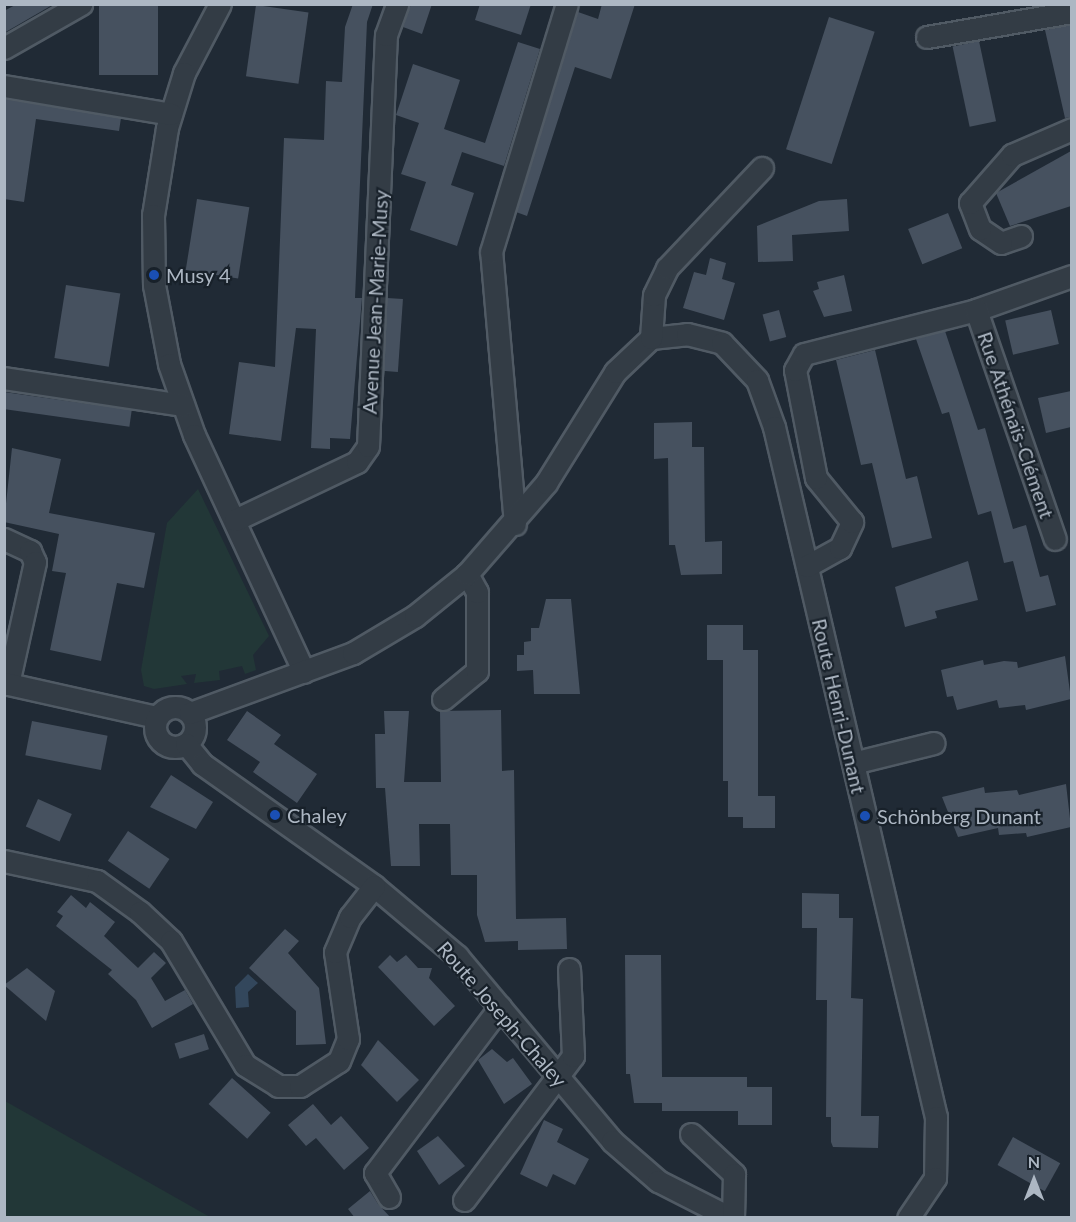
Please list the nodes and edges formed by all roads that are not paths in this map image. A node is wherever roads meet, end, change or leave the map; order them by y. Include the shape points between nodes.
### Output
1 (81, 4) edge
2 (220, 4) edge
3 (397, 4) edge
4 (567, 4) edge
5 (1071, 12) edge
6 (927, 37) dead end
7 (4, 48) edge
8 (4, 86) edge
9 (171, 114) junction
10 (1071, 129) edge
11 (762, 168) dead end
12 (1021, 236) dead end
13 (1071, 276) edge
14 (976, 310) junction
15 (651, 338) junction
16 (4, 378) edge
17 (183, 405) junction
18 (235, 520) junction
19 (515, 524) junction
20 (4, 539) edge
21 (1055, 539) dead end
22 (807, 566) junction
23 (467, 574) junction
24 (304, 672) junction
25 (6, 684) edge
26 (443, 699) dead end
27 (190, 713) junction
28 (156, 717) junction
29 (934, 743) dead end
30 (186, 744) junction
31 (853, 763) junction
32 (4, 861) edge
33 (374, 886) junction
34 (569, 969) dead end
35 (500, 1007) junction
36 (557, 1077) junction
37 (691, 1134) dead end
38 (389, 1197) dead end
39 (464, 1200) dead end
40 (732, 1218) edge
41 (908, 1218) edge

1 - 7 street
2 - 9 street via 184,73
3 - 18 street, Avenue Jean-Marie-Musy via 386,35 368,446 357,462
4 - 19 street via 491,252
5 - 6 street
8 - 9 street
9 - 17 street via 155,185 152,250 161,326
10 - 12 street via 1012,155 970,203 980,229 1001,243
11 - 15 street via 666,268 654,295
13 - 14 street
14 - 21 street, Rue Athénaïs-Clément
14 - 22 street, Rue Athénaïs-Clément via 804,354 795,370 816,478 852,522 840,548
15 - 19 street via 615,372
15 - 22 street, Route Henri-Dunant via 707,337 743,359 774,427
16 - 17 street
17 - 18 street
18 - 24 street
19 - 23 street
20 - 25 street via 30,551 35,562
22 - 31 street, Route Henri-Dunant
23 - 24 street via 384,637
23 - 26 street via 477,592 477,671
24 - 27 street
25 - 28 street
27 - 28 street via 172,706
27 - 30 street via 195,729
28 - 30 street via 154,730 161,742 173,747
29 - 31 street
30 - 33 street, Route Joseph-Chaley via 200,761
31 - 41 street, Route Henri-Dunant via 938,1140 934,1178
32 - 33 street via 98,881 140,912 171,941 245,1065 279,1086 300,1086 339,1061 348,1038 335,952 350,917
33 - 35 street, Route Joseph-Chaley via 457,956
34 - 36 street via 573,1056
35 - 36 street, Route Joseph-Chaley
35 - 38 street via 375,1173
36 - 39 street
36 - 40 street, Route Joseph-Chaley via 612,1141 658,1181
37 - 40 street via 734,1174

